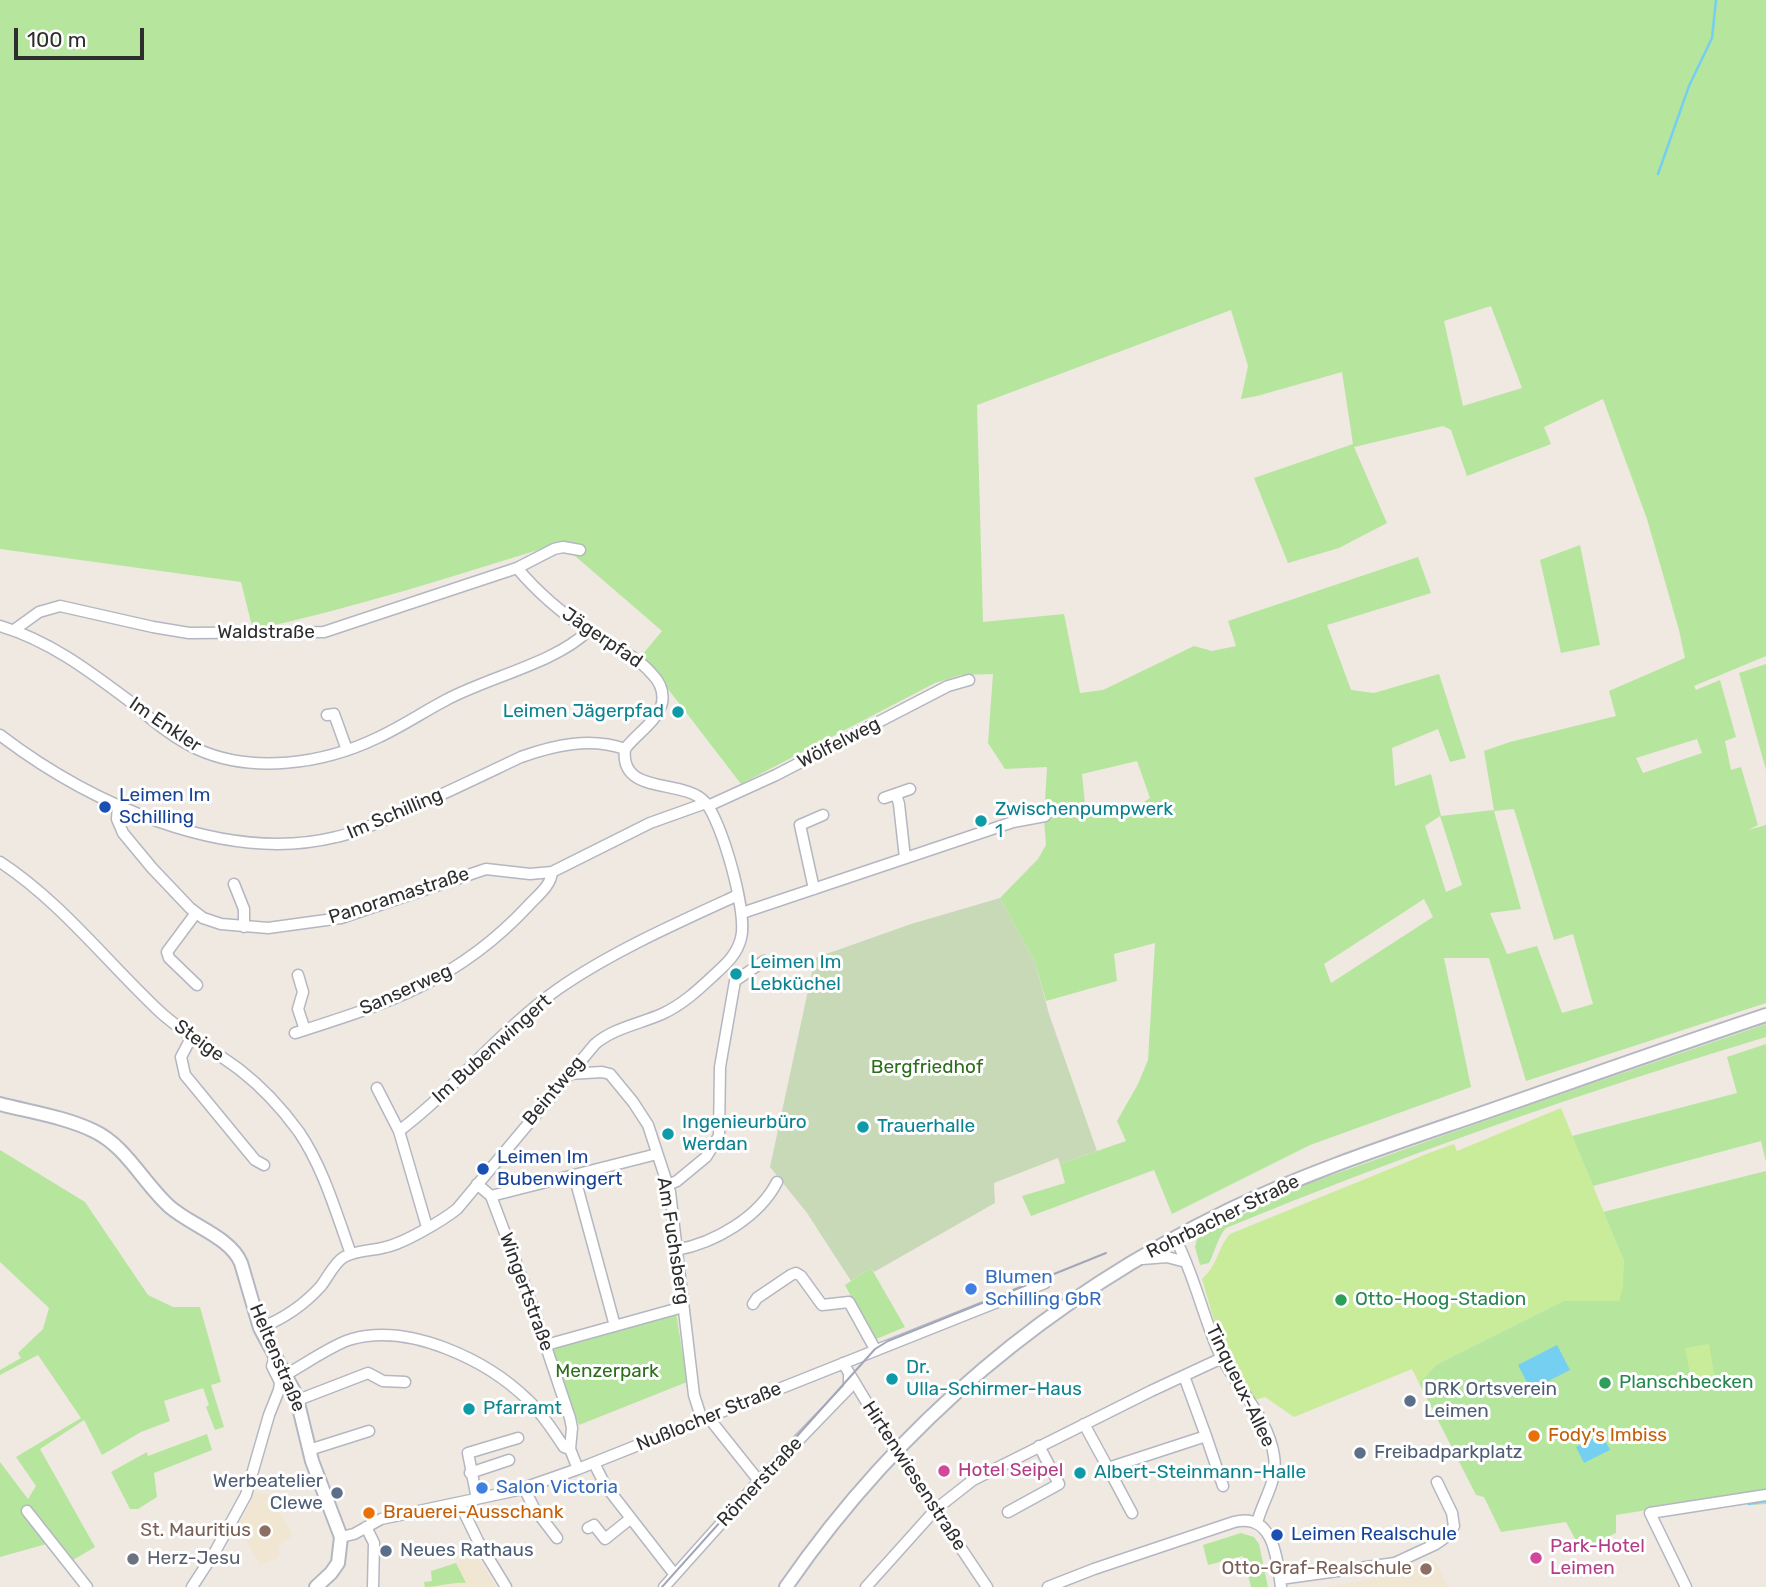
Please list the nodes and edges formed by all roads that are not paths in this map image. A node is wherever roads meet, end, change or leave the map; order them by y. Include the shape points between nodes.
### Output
1 (580, 550) dead end
2 (517, 568) junction
3 (0, 626) edge
4 (14, 630) junction
5 (589, 631) junction
6 (969, 680) dead end
7 (333, 712) dead end
8 (0, 735) edge
9 (625, 749) junction
10 (347, 750) junction
11 (910, 789) dead end
12 (896, 794) junction
13 (884, 799) dead end
14 (707, 804) junction
15 (118, 805) junction
16 (822, 816) dead end
17 (1045, 816) dead end
18 (905, 858) junction
19 (0, 862) edge
20 (552, 872) junction
21 (234, 884) dead end
22 (814, 889) junction
23 (738, 895) junction
24 (196, 913) junction
25 (742, 913) junction
26 (244, 927) junction
27 (764, 961) dead end
28 (298, 975) dead end
29 (197, 985) dead end
30 (1766, 1015) edge
31 (191, 1038) junction
32 (569, 1074) junction
33 (377, 1088) dead end
34 (0, 1104) edge
35 (399, 1131) junction
36 (657, 1154) junction
37 (264, 1165) dead end
38 (575, 1175) junction
39 (777, 1182) dead end
40 (477, 1184) junction
41 (668, 1185) junction
42 (491, 1196) junction
43 (428, 1227) junction
44 (1175, 1238) junction
45 (676, 1251) junction
46 (351, 1254) junction
47 (1136, 1260) junction
48 (1186, 1262) junction
49 (1045, 1283) dead end
50 (753, 1304) dead end
51 (683, 1307) junction
52 (615, 1326) junction
53 (260, 1328) junction
54 (546, 1345) junction
55 (875, 1349) junction
56 (275, 1356) junction
57 (1222, 1358) junction
58 (843, 1363) junction
59 (285, 1375) junction
60 (849, 1376) junction
61 (1184, 1376) junction
62 (405, 1382) dead end
63 (298, 1400) junction
64 (705, 1418) junction
65 (1084, 1424) junction
66 (369, 1431) dead end
67 (1206, 1436) junction
68 (518, 1438) dead end
69 (1039, 1446) junction
70 (570, 1449) junction
71 (309, 1450) junction
72 (896, 1451) junction
73 (509, 1460) dead end
74 (594, 1463) junction
75 (1108, 1468) junction
76 (578, 1469) junction
77 (470, 1473) junction
78 (759, 1481) junction
79 (1437, 1482) dead end
80 (1223, 1486) dead end
81 (524, 1488) junction
82 (1766, 1495) edge
83 (477, 1499) junction
84 (460, 1504) junction
85 (936, 1509) junction
86 (27, 1511) dead end
87 (1008, 1512) dead end
88 (1132, 1513) dead end
89 (630, 1519) junction
90 (1257, 1523) junction
91 (594, 1525) dead end
92 (366, 1527) junction
93 (341, 1537) junction
94 (557, 1538) dead end
95 (675, 1575) junction
96 (1280, 1583) edge
97 (87, 1587) edge
98 (192, 1587) edge
99 (316, 1587) edge
100 (373, 1587) edge
101 (506, 1587) edge
102 (664, 1587) edge
103 (786, 1587) edge
104 (866, 1587) edge
105 (987, 1587) edge
106 (1048, 1587) edge
107 (1686, 1587) edge

1 - 2 street via 556,549
2 - 4 street, Waldstraße via 324,632 189,633 60,606 39,611
2 - 5 street, Jägerpfad via 548,600
3 - 4 street, Im Enkler
4 - 10 street, Im Enkler via 74,661 201,751 236,761 274,763
5 - 9 street, Jägerpfad via 643,664 661,688 657,714
5 - 10 street, Im Enkler via 559,651 468,688
6 - 14 street, Wölfelweg via 948,686 783,772
7 - 10 street
8 - 15 street via 34,760
9 - 14 street via 627,766 640,780 689,790
9 - 15 street, Im Schilling via 590,742 533,753 355,832 304,842 230,840 167,824
11 - 12 street
12 - 13 street
12 - 18 street
14 - 20 street, Panoramastraße via 650,823
14 - 23 street, Beintweg
15 - 24 street, Panoramastraße via 117,819 131,845
16 - 22 street via 796,827
17 - 18 street
18 - 22 street
19 - 31 street, Steige via 46,896
20 - 26 street, Panoramastraße via 486,869 341,918 294,926
20 - 28 street, Sanserweg via 546,887 493,940 449,972 390,1001 300,1031 298,1009 303,992
21 - 26 street via 244,909
22 - 25 street
23 - 25 street, Beintweg
23 - 35 street, Im Bubenwingert via 558,989
24 - 26 street, Panoramastraße
24 - 29 street via 167,952
25 - 32 street, Beintweg via 741,941 729,962 673,1008 602,1038
27 - 41 street via 735,981 720,1067 718,1139 703,1160
30 - 44 main road, Rohrbacher Straße via 1323,1170
31 - 37 street via 181,1057 185,1075
31 - 46 street, Steige via 243,1072 297,1130 317,1165
32 - 36 street, Am Fuchsberg via 602,1072 612,1076 645,1120
32 - 40 street, Beintweg
33 - 35 street
34 - 53 main road, Heltenstraße via 93,1131 111,1143 171,1208 233,1250
35 - 43 street
36 - 38 street
36 - 41 street, Am Fuchsberg
38 - 42 street
38 - 52 street
39 - 45 street via 760,1205 738,1223
40 - 42 street
40 - 43 street, Beintweg via 457,1209
41 - 45 street, Am Fuchsberg
42 - 54 street, Wingertstraße
43 - 46 street, Beintweg via 388,1247
44 - 47 main road, Rohrbacher Straße
44 - 48 street, Tinqueux-Allee
45 - 51 street, Am Fuchsberg
46 - 53 street via 289,1314
47 - 48 street via 1167,1257
47 - 72 main road, Rohrbacher Straße via 1014,1344 950,1396
48 - 57 street, Tinqueux-Allee
49 - 55 street, Nußlocher Straße
50 - 55 street via 796,1273 822,1305 849,1302
51 - 52 street
51 - 64 street, Am Fuchsberg via 694,1395
52 - 54 street
53 - 56 main road, Heltenstraße
54 - 70 street, Wingertstraße via 571,1424
55 - 58 street, Nußlocher Straße
56 - 59 main road, Heltenstraße
56 - 98 street via 272,1366 279,1390 246,1495
57 - 61 street
57 - 90 street, Tinqueux-Allee via 1261,1420 1275,1458 1273,1483
58 - 60 street, Hirtenwiesenstraße
58 - 64 street, Nußlocher Straße
59 - 63 main road, Heltenstraße
59 - 70 street via 351,1339 392,1335 430,1343 507,1381
60 - 72 street, Hirtenwiesenstraße
60 - 78 street, Römerstraße via 849,1388
61 - 65 street
61 - 67 street
62 - 63 street via 383,1381 368,1373
63 - 71 main road, Heltenstraße
64 - 74 street, Nußlocher Straße
64 - 78 street
65 - 69 street
65 - 75 street
66 - 71 street
67 - 75 street
67 - 80 street
68 - 77 street via 468,1453
69 - 85 street via 989,1470
69 - 87 street via 1059,1484
70 - 76 street, Wingertstraße
71 - 93 main road, Heltenstraße
72 - 85 street, Hirtenwiesenstraße
72 - 103 main road, Rohrbacher Straße via 832,1524
73 - 77 street
74 - 76 street, Nußlocher Straße
74 - 89 street
75 - 88 street
76 - 81 street, Nußlocher Straße
77 - 83 street
78 - 95 street, Römerstraße
79 - 96 street via 1454,1526 1436,1544 1385,1565
81 - 83 street, Nußlocher Straße
81 - 94 street
82 - 107 street via 1650,1513
83 - 84 street, Nußlocher Straße
84 - 92 street, Nußlocher Straße via 381,1519
84 - 101 street
85 - 104 street
85 - 105 street, Hirtenwiesenstraße
86 - 97 street
89 - 91 street via 605,1539
89 - 95 street
90 - 96 street via 1271,1538
90 - 106 street via 1234,1522
92 - 93 street, Nußlocher Straße
92 - 100 street via 374,1543
93 - 99 main road via 338,1563
95 - 102 street, Römerstraße

